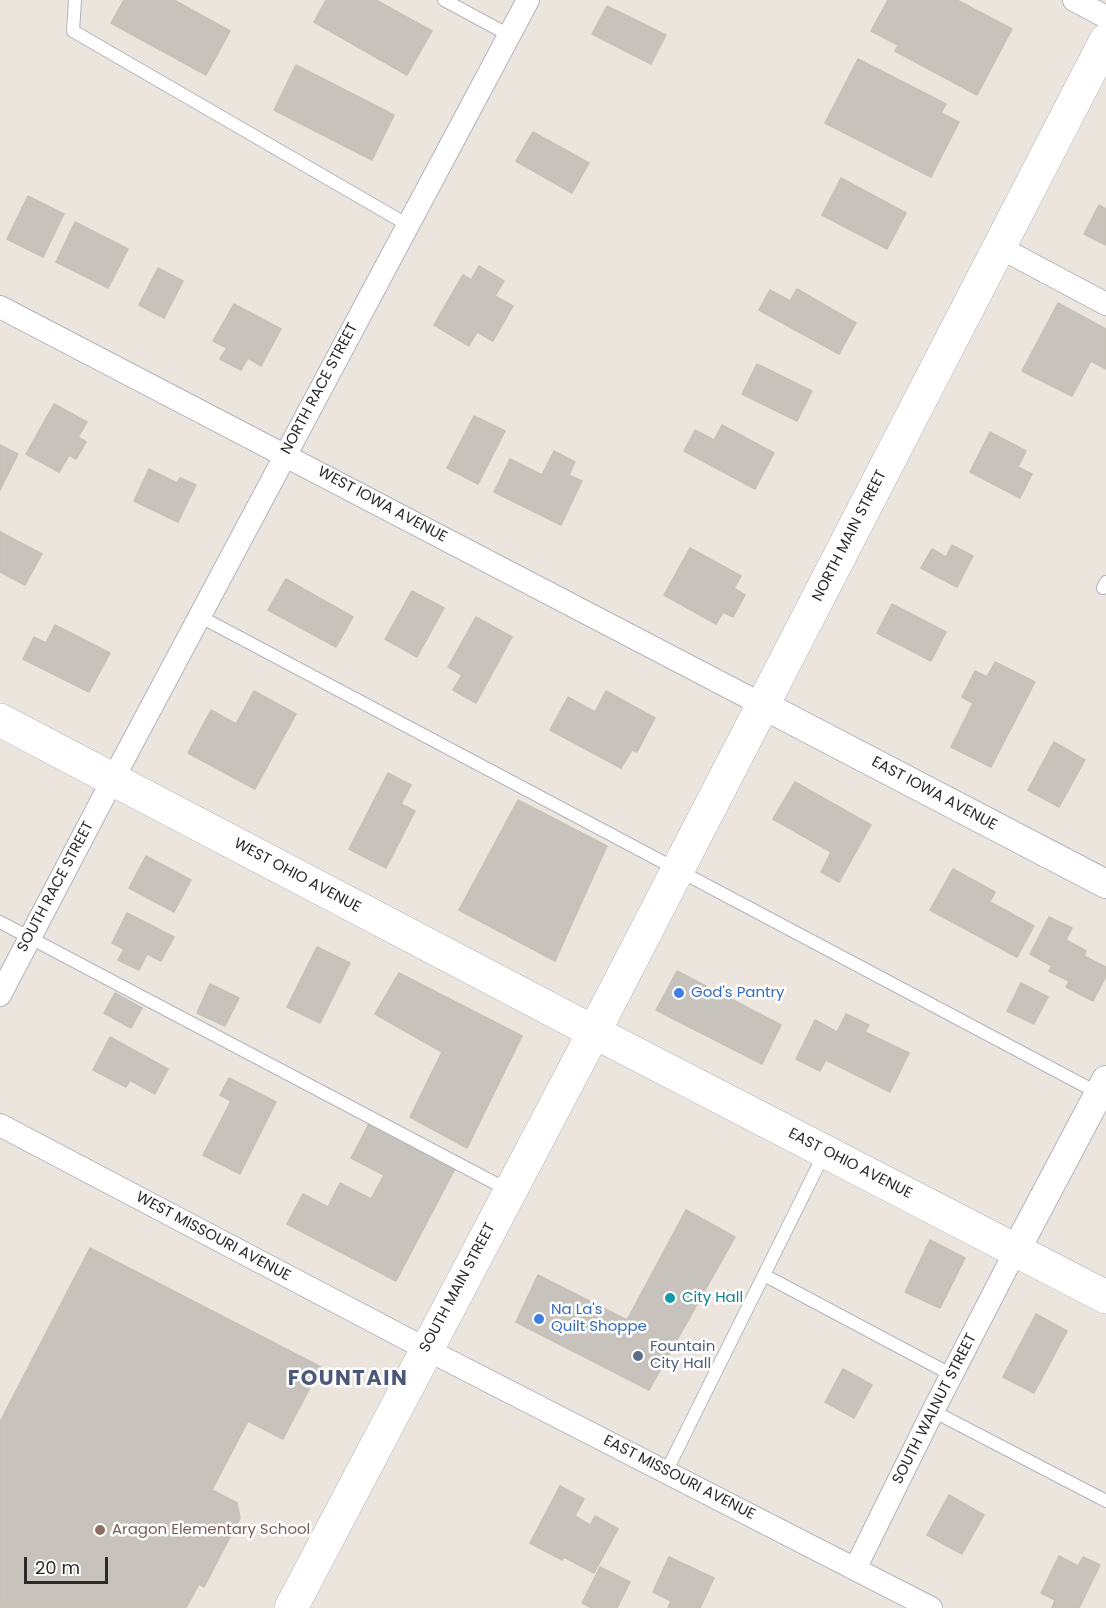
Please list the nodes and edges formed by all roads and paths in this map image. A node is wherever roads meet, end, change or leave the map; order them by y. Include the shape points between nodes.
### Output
1 (75, 0) edge
2 (444, 0) edge
3 (528, 0) edge
4 (1074, 0) edge
5 (1106, 17) edge
6 (509, 35) junction
7 (1106, 40) edge
8 (408, 225) junction
9 (999, 248) junction
10 (1106, 304) edge
11 (0, 307) edge
12 (286, 454) junction
13 (199, 616) junction
14 (763, 705) junction
15 (0, 720) edge
16 (113, 779) junction
17 (678, 870) junction
18 (1106, 884) edge
19 (0, 922) edge
20 (30, 937) junction
21 (0, 995) edge
22 (594, 1032) junction
23 (1104, 1090) edge
24 (0, 1125) edge
25 (825, 1151) junction
26 (510, 1191) junction
27 (1016, 1250) junction
28 (764, 1275) junction
29 (1106, 1297) edge
30 (426, 1349) junction
31 (952, 1375) junction
32 (933, 1411) junction
33 (666, 1472) junction
34 (1106, 1501) edge
35 (855, 1569) junction
36 (291, 1608) edge
37 (931, 1608) edge

1 - 8 lane via 74,31
2 - 6 lane
3 - 6 street, NORTH RACE STREET
4 - 5 street
6 - 8 street, NORTH RACE STREET
7 - 9 main road, NORTH MAIN STREET
8 - 12 street, NORTH RACE STREET
9 - 10 street
9 - 14 main road, NORTH MAIN STREET
11 - 12 street, WEST IOWA AVENUE
12 - 13 street, NORTH RACE STREET
12 - 14 street, WEST IOWA AVENUE
13 - 16 street, NORTH RACE STREET
13 - 17 lane
14 - 17 main road, NORTH MAIN STREET
14 - 18 street, EAST IOWA AVENUE
15 - 16 main road, WEST OHIO AVENUE
16 - 20 street, SOUTH RACE STREET
16 - 22 main road, WEST OHIO AVENUE
17 - 22 main road, NORTH MAIN STREET
17 - 23 lane
19 - 20 lane
20 - 21 street, SOUTH RACE STREET
20 - 26 lane
22 - 25 main road, EAST OHIO AVENUE
22 - 26 main road, SOUTH MAIN STREET
23 - 27 street
24 - 30 street, WEST MISSOURI AVENUE
25 - 27 main road, EAST OHIO AVENUE
25 - 28 lane
26 - 30 main road, SOUTH MAIN STREET
27 - 29 main road, EAST OHIO AVENUE
27 - 31 street, SOUTH WALNUT STREET
28 - 31 lane
28 - 33 lane
30 - 33 street, EAST MISSOURI AVENUE
30 - 36 main road, SOUTH MAIN STREET
31 - 32 street, SOUTH WALNUT STREET
32 - 34 lane
32 - 35 street, SOUTH WALNUT STREET
33 - 35 street, EAST MISSOURI AVENUE
35 - 37 street, EAST MISSOURI AVENUE

